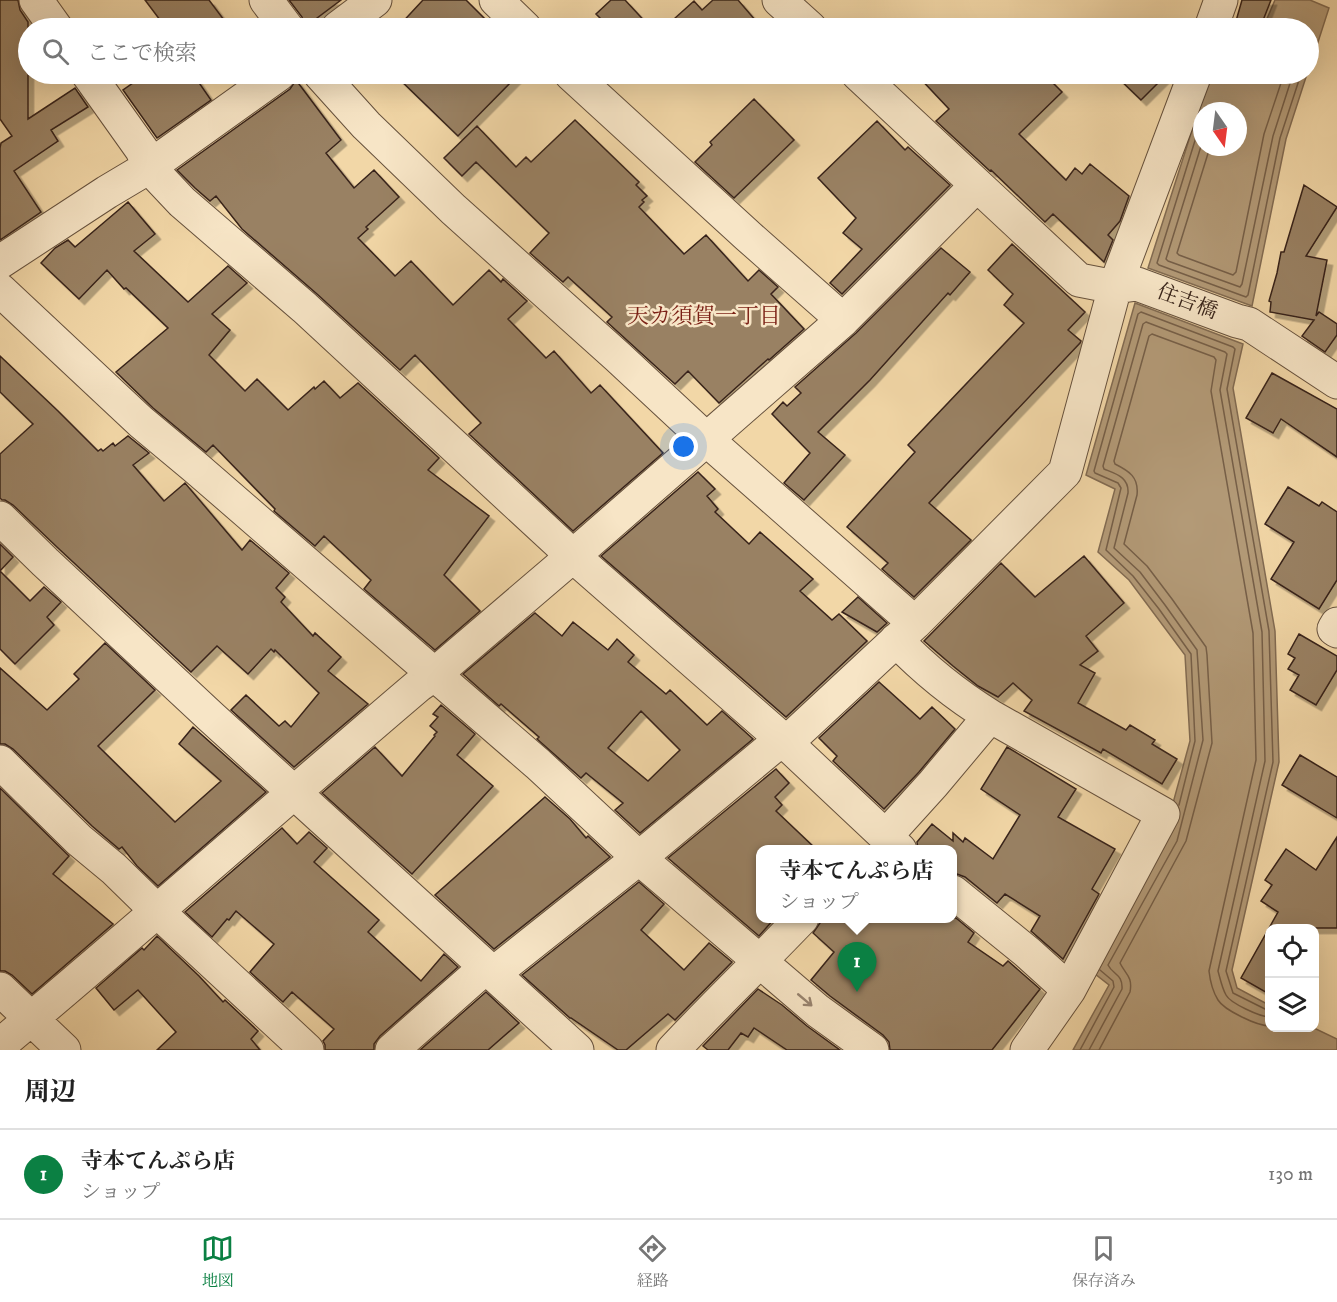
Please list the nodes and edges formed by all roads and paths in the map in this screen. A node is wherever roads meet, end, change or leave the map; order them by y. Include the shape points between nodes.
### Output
1 (36, 0) edge
2 (266, 0) edge
3 (375, 0) edge
4 (496, 0) edge
5 (779, 0) edge
6 (1221, 0) edge
7 (49, 18) edge
8 (280, 18) edge
9 (352, 18) edge
10 (515, 18) edge
11 (799, 18) edge
12 (1215, 18) edge
13 (95, 84) edge
14 (265, 84) edge
15 (329, 84) edge
16 (583, 84) edge
17 (869, 84) edge
18 (1191, 84) edge
19 (149, 167) junction
20 (977, 185) junction
21 (0, 262) edge
22 (1126, 285) junction
23 (0, 290) edge
24 (843, 320) junction
25 (1337, 382) edge
26 (706, 439) junction
27 (0, 518) edge
28 (573, 556) junction
29 (1337, 624) edge
30 (1337, 631) edge
31 (905, 632) junction
32 (435, 674) junction
33 (990, 716) junction
34 (784, 741) junction
35 (0, 762) edge
36 (294, 791) junction
37 (884, 843) edge
38 (639, 858) junction
39 (957, 895) edge
40 (157, 911) junction
41 (797, 923) edge
42 (760, 962) junction
43 (490, 970) junction
44 (0, 989) edge
45 (1069, 990) junction
46 (32, 1018) junction
47 (0, 1045) edge
48 (64, 1050) edge
49 (308, 1050) edge
50 (392, 1050) edge
51 (577, 1050) edge
52 (673, 1050) edge
53 (872, 1050) edge
54 (1027, 1050) edge

1 - 7 street
2 - 8 street
3 - 9 street
4 - 10 street
5 - 11 street
6 - 12 street
13 - 19 street via 142,150
14 - 19 street
15 - 26 street via 453,209
16 - 24 street
17 - 20 street, 住吉橋
18 - 22 street
19 - 21 street
19 - 28 street via 182,202 305,308
20 - 22 street, 住吉橋 via 1079,280
20 - 24 street
22 - 25 street, 住吉橋 via 1249,324
22 - 31 street via 1065,472
23 - 32 street via 141,422
24 - 26 street
26 - 28 street
26 - 31 street
27 - 36 street
28 - 32 street
28 - 34 street
29 - 30 street
31 - 33 street via 910,655
31 - 34 street
32 - 36 street
32 - 38 street
33 - 37 street
33 - 45 street via 1163,814
34 - 37 street
34 - 38 street
35 - 40 street
36 - 40 street
36 - 43 street
38 - 42 street
38 - 43 street
39 - 45 street
40 - 46 street
40 - 49 street
41 - 42 street
42 - 52 street
42 -> 53 street
43 - 50 street
43 - 51 street
44 - 46 street
45 - 54 street
46 - 47 street
46 - 48 street

